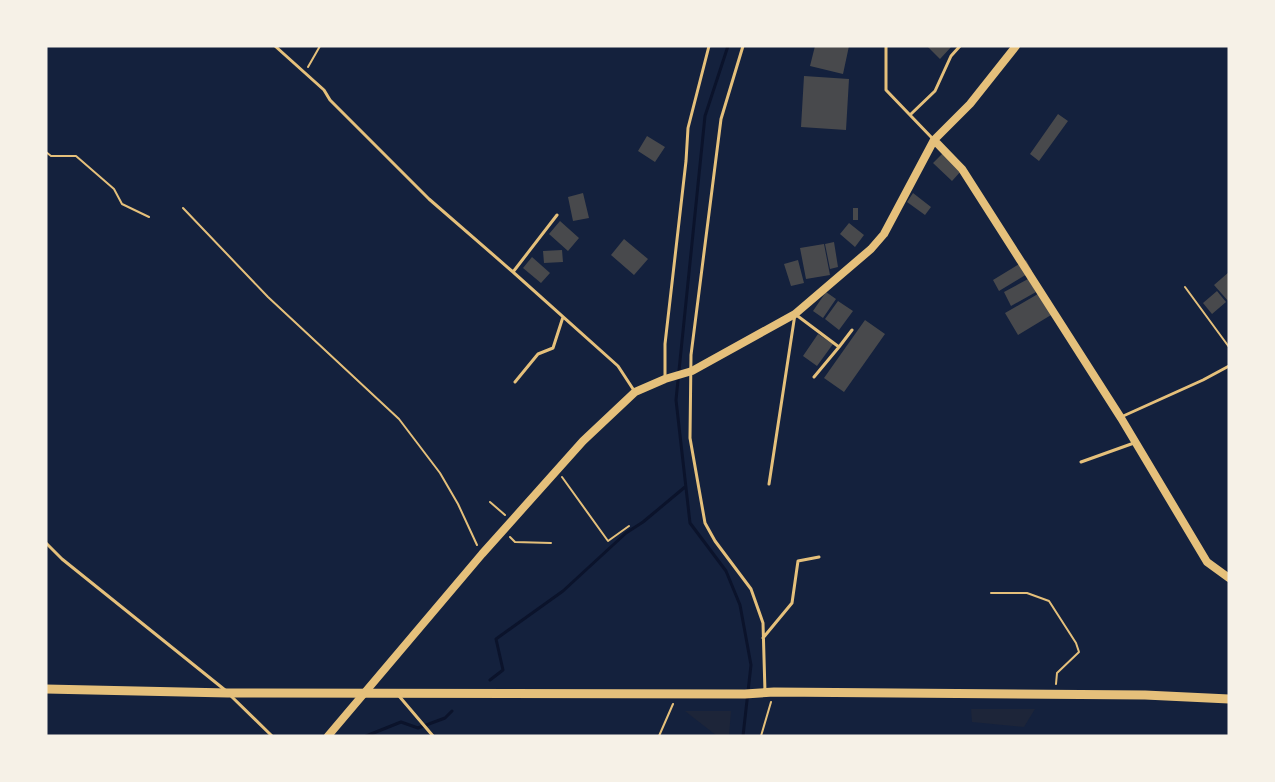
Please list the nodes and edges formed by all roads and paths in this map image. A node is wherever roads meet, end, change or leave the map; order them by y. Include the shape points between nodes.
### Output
1 (275, 46) edge
2 (320, 46) edge
3 (709, 46) edge
4 (742, 46) edge
5 (886, 46) edge
6 (960, 46) edge
7 (1016, 46) edge
8 (304, 73) junction
9 (911, 114) junction
10 (934, 140) junction
11 (46, 152) edge
12 (184, 208) dead end
13 (557, 216) dead end
14 (149, 217) dead end
15 (513, 272) junction
16 (1186, 287) dead end
17 (795, 314) junction
18 (563, 317) junction
19 (852, 330) dead end
20 (839, 347) junction
21 (1229, 347) edge
22 (1229, 366) edge
23 (692, 371) junction
24 (814, 377) dead end
25 (665, 379) junction
26 (515, 382) dead end
27 (635, 392) junction
28 (1121, 418) junction
29 (1136, 442) junction
30 (1081, 462) dead end
31 (557, 470) junction
32 (769, 484) dead end
33 (490, 502) dead end
34 (512, 521) junction
35 (629, 526) dead end
36 (502, 532) junction
37 (551, 542) dead end
38 (46, 543) edge
39 (482, 554) junction
40 (819, 557) dead end
41 (1229, 578) edge
42 (990, 594) dead end
43 (763, 639) junction
44 (46, 689) edge
45 (769, 692) junction
46 (228, 693) junction
47 (362, 694) junction
48 (397, 694) junction
49 (678, 694) junction
50 (1056, 694) junction
51 (1229, 699) edge
52 (272, 736) edge
53 (328, 736) edge
54 (433, 736) edge
55 (659, 736) edge
56 (761, 736) edge

1 - 8 lane
2 - 8 path
3 - 25 lane via 688,128 665,344
4 - 23 lane via 721,119 692,345
5 - 9 lane via 886,90
6 - 9 lane via 951,56 935,91
7 - 10 street via 970,104
8 - 15 lane via 428,199
9 - 10 lane
10 - 17 street via 884,234 872,249
10 - 28 street via 962,169
11 - 14 path via 51,156 76,156 114,189 122,204
12 - 39 path via 268,297 399,419 440,473
13 - 15 lane
15 - 18 lane
16 - 21 path
17 - 20 lane
17 - 23 street
17 - 32 lane
18 - 26 lane via 553,348 538,354
18 - 27 lane via 618,366
19 - 20 lane
20 - 24 lane
22 - 28 lane
23 - 25 street
23 - 43 lane via 690,438 705,522 715,542 751,589 763,623
25 - 27 street
27 - 31 street
28 - 29 street
29 - 30 lane
29 - 41 street via 1207,562
31 - 34 street
31 - 35 path via 608,541
33 - 34 path
34 - 36 street
36 - 37 path via 516,542
36 - 39 street
38 - 46 lane
39 - 47 street
40 - 43 lane via 798,561 792,603
42 - 50 path via 1027,593 1049,602 1076,643 1078,652 1056,673
43 - 45 lane
44 - 46 main road
45 - 49 main road
45 - 50 main road
45 - 56 path
46 - 47 main road
46 - 52 lane
47 - 48 main road
47 - 53 street
48 - 49 main road
48 - 54 lane
49 - 55 path
50 - 51 main road

